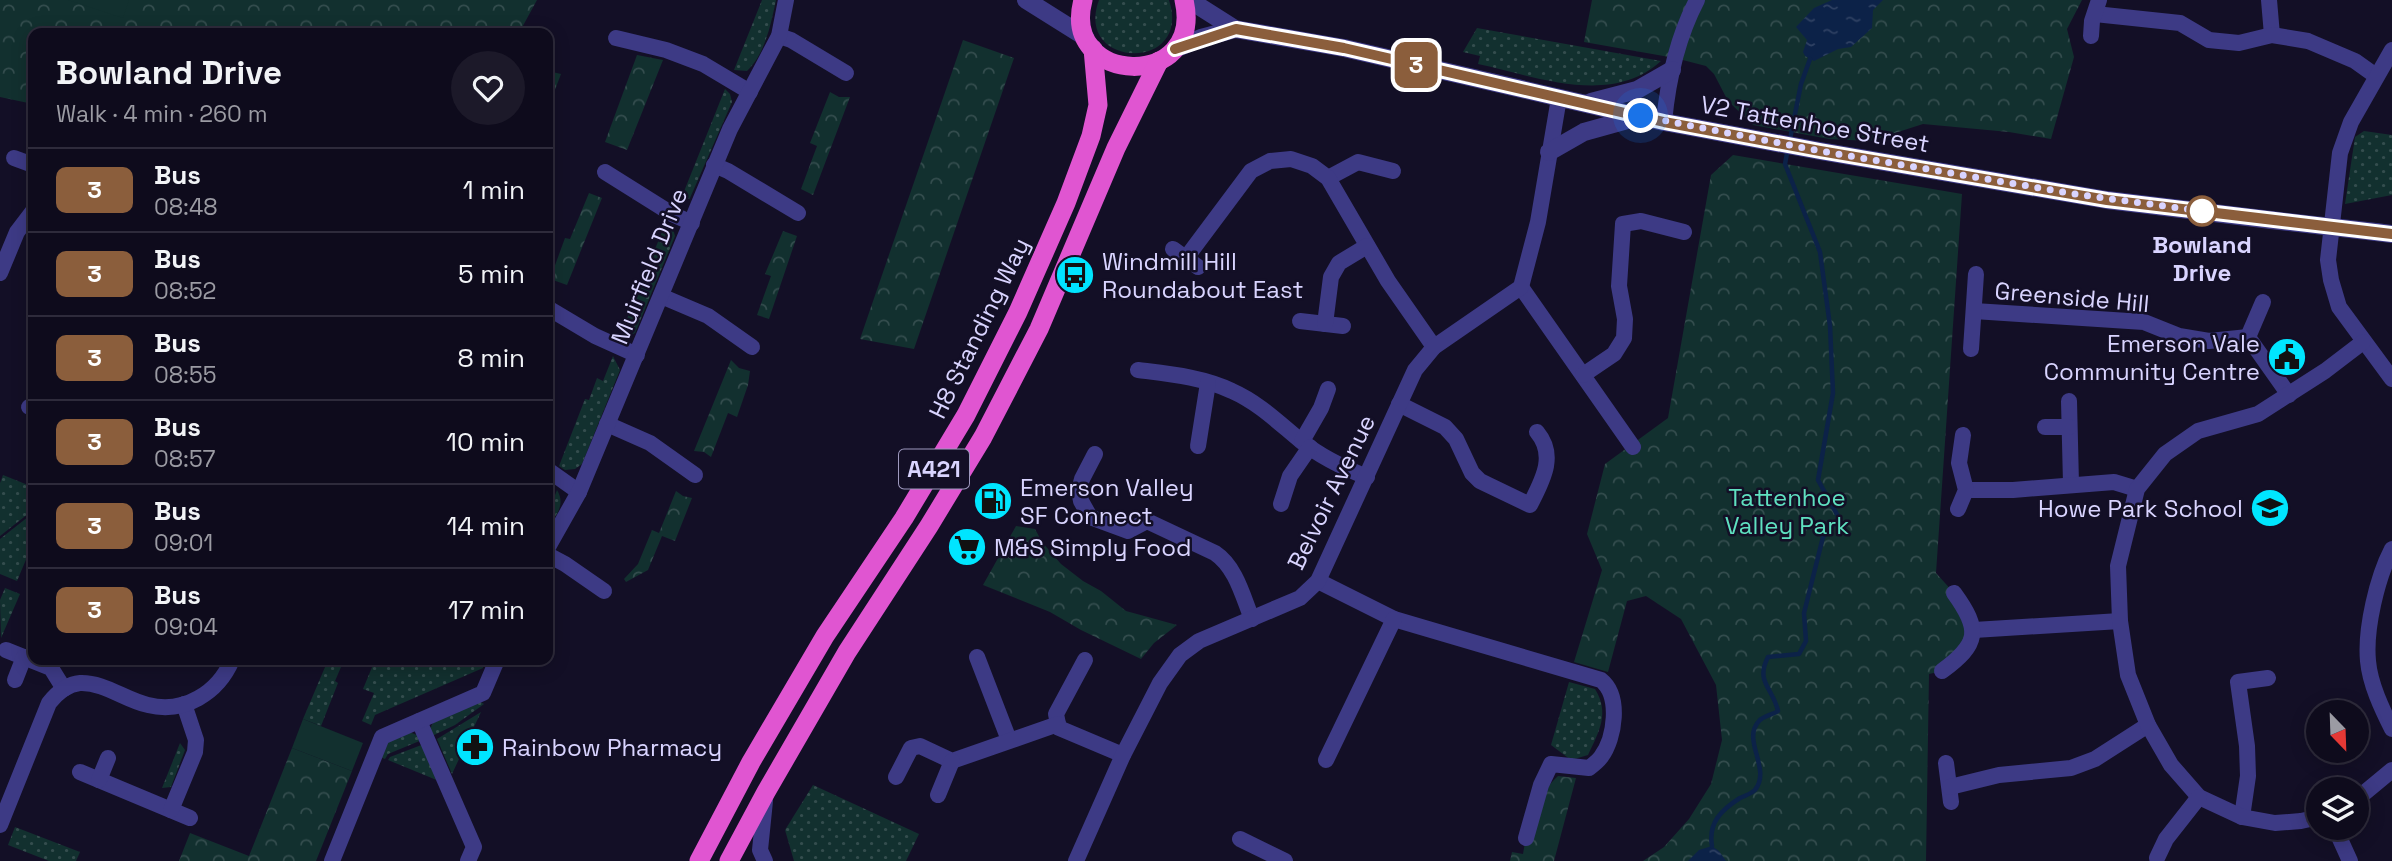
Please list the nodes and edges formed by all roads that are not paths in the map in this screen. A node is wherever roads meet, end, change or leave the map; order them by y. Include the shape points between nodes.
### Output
1 (786, 0) edge
2 (1026, 0) edge
3 (1083, 0) edge
4 (1187, 0) edge
5 (1697, 0) edge
6 (2269, 0) edge
7 (2097, 7) edge
8 (1236, 29) junction
9 (2272, 35) junction
10 (779, 36) junction
11 (2091, 36) dead end
12 (616, 38) dead end
13 (1089, 43) junction
14 (2392, 50) edge
15 (1167, 55) junction
16 (1672, 70) junction
17 (846, 73) dead end
18 (2376, 76) junction
19 (750, 92) junction
20 (1559, 98) junction
21 (1588, 103) junction
22 (1641, 116) junction
23 (1664, 122) junction
24 (1549, 152) junction
25 (14, 158) dead end
26 (28, 163) edge
27 (714, 165) junction
28 (1394, 171) dead end
29 (606, 172) dead end
30 (1328, 178) junction
31 (798, 213) dead end
32 (28, 218) edge
33 (692, 223) junction
34 (1684, 232) dead end
35 (2384, 233) edge
36 (1367, 246) junction
37 (1186, 258) dead end
38 (0, 273) edge
39 (1976, 274) dead end
40 (1521, 287) junction
41 (661, 296) junction
42 (2263, 302) dead end
43 (553, 311) edge
44 (1975, 311) junction
45 (1300, 321) dead end
46 (1325, 324) junction
47 (1343, 326) dead end
48 (2248, 337) junction
49 (2363, 342) junction
50 (752, 347) dead end
51 (1434, 347) junction
52 (1971, 349) dead end
53 (637, 355) junction
54 (1138, 370) dead end
55 (1583, 375) junction
56 (2392, 379) edge
57 (1208, 383) junction
58 (1328, 389) dead end
59 (2289, 395) junction
60 (2069, 401) dead end
61 (1399, 404) junction
62 (607, 424) junction
63 (2045, 427) dead end
64 (2069, 427) junction
65 (1537, 432) dead end
66 (1963, 435) dead end
67 (1306, 444) junction
68 (1198, 446) dead end
69 (1633, 447) dead end
70 (1097, 455) dead end
71 (553, 474) edge
72 (695, 475) dead end
73 (1367, 477) junction
74 (2071, 484) junction
75 (2137, 489) junction
76 (1966, 490) junction
77 (579, 492) junction
78 (1281, 504) dead end
79 (1958, 509) dead end
80 (553, 538) edge
81 (2392, 549) edge
82 (553, 558) edge
83 (1318, 581) junction
84 (604, 591) dead end
85 (1954, 593) dead end
86 (1252, 619) junction
87 (1394, 619) junction
88 (2120, 621) junction
89 (1973, 630) junction
90 (6, 650) dead end
91 (24, 657) junction
92 (977, 657) dead end
93 (28, 659) edge
94 (1084, 660) dead end
95 (44, 665) edge
96 (229, 665) edge
97 (495, 665) edge
98 (1942, 671) dead end
99 (2268, 678) dead end
100 (15, 680) dead end
101 (64, 689) junction
102 (2385, 693) edge
103 (184, 704) junction
104 (419, 721) junction
105 (1058, 724) junction
106 (2148, 725) junction
107 (2244, 727) junction
108 (2226, 728) dead end
109 (2392, 729) edge
110 (1009, 740) junction
111 (1123, 755) junction
112 (108, 758) dead end
113 (1326, 760) dead end
114 (952, 761) junction
115 (1946, 762) dead end
116 (2392, 770) edge
117 (80, 772) dead end
118 (896, 777) dead end
119 (99, 780) junction
120 (2369, 789) edge
121 (766, 792) junction
122 (938, 795) dead end
123 (2199, 797) junction
124 (171, 810) junction
125 (2242, 817) junction
126 (190, 818) dead end
127 (2306, 820) edge
128 (0, 825) edge
129 (1526, 838) dead end
130 (1240, 839) dead end
131 (2340, 840) edge
132 (2157, 858) dead end
133 (332, 861) edge
134 (468, 861) edge
135 (699, 861) edge
136 (729, 861) edge
137 (765, 861) edge
138 (1076, 861) edge
139 (1285, 861) edge
140 (2350, 861) edge

1 - 10 street, Muirfield Drive
2 - 13 street
3 - 13 highway, A421 via 1081,23
4 - 8 street, V2 Tattenhoe Street
4 - 15 highway, A421 via 1182,37
5 - 16 street
6 - 9 street
7 - 9 street via 2180,23 2209,40 2239,43
7 - 11 street
8 - 15 street, V2 Tattenhoe Street
8 - 20 street, V2 Tattenhoe Street via 1344,48
9 - 18 street via 2308,41 2355,61
10 - 17 street
10 - 19 street, Muirfield Drive
12 - 19 street via 704,64
13 - 15 highway via 1107,61 1124,67 1142,67
13 - 135 highway, H8 Standing Way / A421 via 1098,105 1091,136 1018,312 966,415 825,636
14 - 18 street
15 - 121 highway, H8 Standing Way / A421 via 1116,148 1040,329 983,437 847,652
16 - 21 street via 1637,90
16 - 23 street
18 - 49 street via 2340,153 2328,260 2339,307
19 - 27 street, Muirfield Drive
20 - 21 street, V2 Tattenhoe Street
20 - 24 street
21 - 22 street, V2 Tattenhoe Street
22 - 23 street, V2 Tattenhoe Street
22 - 24 street via 1584,132
23 - 35 street, V2 Tattenhoe Street, bridge via 2107,200
24 - 40 street
25 - 26 street
27 - 31 street
27 - 33 street, Muirfield Drive
28 - 30 street via 1358,162
29 - 33 street
30 - 36 street
30 - 37 street via 1291,159 1270,161 1251,171
32 - 38 street
33 - 41 street, Muirfield Drive
34 - 55 street via 1641,221 1623,224 1619,286 1624,338 1614,354
36 - 46 street via 1339,263 1331,277
36 - 51 street
39 - 44 street
40 - 51 street, Belvoir Avenue
40 - 55 street
41 - 50 street via 708,316
41 - 53 street, Muirfield Drive
42 - 48 street
43 - 53 street
44 - 48 street, Greenside Hill via 2144,322 2208,341
44 - 52 street
45 - 46 street
46 - 47 street
48 - 59 street
49 - 56 street
49 - 59 street
51 - 61 street, Belvoir Avenue via 1415,370
53 - 62 street, Muirfield Drive
54 - 57 street
55 - 69 street
57 - 67 street via 1232,390 1270,413
57 - 68 street
58 - 67 street
59 - 75 street via 2258,414 2198,431 2165,454
60 - 64 street
61 - 65 street via 1445,427 1480,481 1530,505 1547,471 1546,449
61 - 73 street, Belvoir Avenue
62 - 72 street via 650,443
62 - 77 street, Muirfield Drive
63 - 64 street
64 - 74 street
66 - 76 street via 1959,463
67 - 73 street
67 - 78 street
70 - 86 street via 1079,490 1090,517 1128,531 1147,521 1225,560
71 - 77 street
73 - 83 street, Belvoir Avenue
74 - 75 street via 2114,482
74 - 76 street
75 - 88 street via 2118,566
76 - 79 street
77 - 80 street, Muirfield Drive
81 - 102 street via 2371,614 2368,662
82 - 84 street
83 - 86 street, Belvoir Avenue via 1300,598
83 - 87 street
85 - 89 street via 1968,612
86 - 111 street, Belvoir Avenue via 1199,641 1180,655 1160,683
87 - 113 street
87 - 129 street via 1607,685 1614,704 1611,734 1602,757 1589,768 1551,764
88 - 89 street
88 - 106 street via 2128,675
89 - 98 street via 1965,651
90 - 91 street
91 - 93 street
91 - 100 street
92 - 110 street
94 - 105 street via 1056,714
95 - 101 street via 51,668
96 - 103 street via 217,685
97 - 104 street via 483,693
99 - 107 street via 2238,682
101 - 103 street via 77,683 91,684 148,705
101 - 128 street via 49,703
102 - 109 street
103 - 124 street via 196,740 195,752
104 - 133 street via 382,737
104 - 134 street via 474,847
105 - 110 street
105 - 111 street
106 - 115 street via 2095,759 2071,768 1999,775 1951,794
106 - 123 street via 2171,765
107 - 108 street
107 - 125 street via 2248,776
110 - 114 street
111 - 138 street, Belvoir Avenue
112 - 119 street
114 - 118 street via 920,746 911,748
114 - 122 street
116 - 120 street
117 - 119 street
119 - 124 street
121 - 136 highway, H8 Standing Way / A421
121 - 137 street via 760,850
123 - 125 street
123 - 132 street via 2159,836
124 - 126 street
125 - 127 street via 2275,823
130 - 139 street
131 - 140 street

